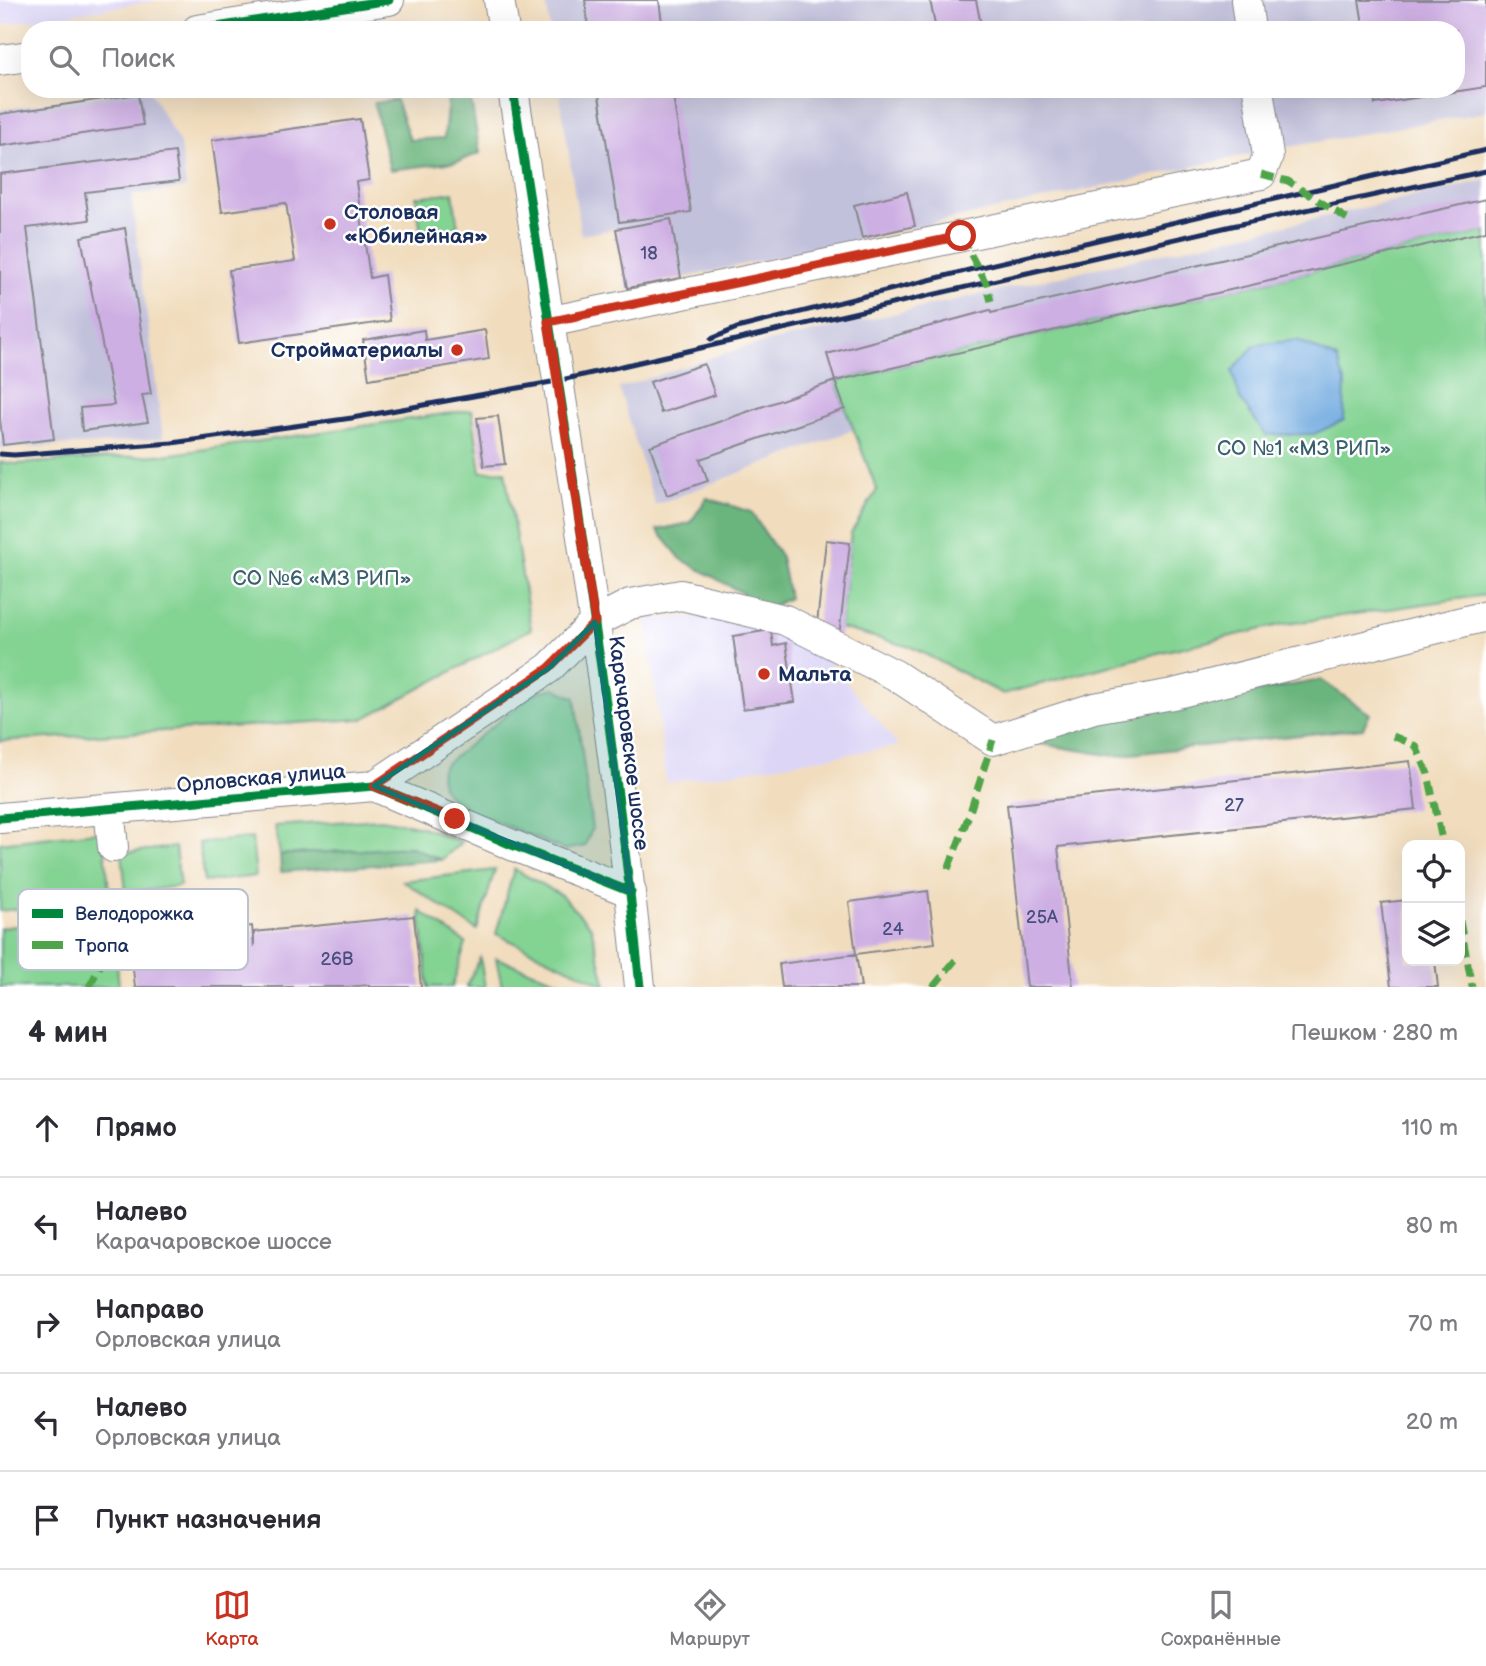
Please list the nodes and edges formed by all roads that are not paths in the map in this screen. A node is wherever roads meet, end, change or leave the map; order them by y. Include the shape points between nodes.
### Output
1 (389, 0) edge
2 (499, 0) edge
3 (1245, 0) edge
4 (255, 21) edge
5 (502, 21) edge
6 (1248, 21) edge
7 (21, 57) edge
8 (0, 60) edge
9 (514, 98) edge
10 (1259, 98) edge
11 (548, 322) junction
12 (1486, 616) edge
13 (595, 622) junction
14 (374, 786) junction
15 (109, 809) junction
16 (0, 818) edge
17 (114, 847) dead end
18 (631, 892) junction
19 (640, 987) edge

1 - 4 street
2 - 5 street
3 - 6 street
7 - 8 street
9 - 11 street, Карачаровское шоссе
10 - 11 street via 1268,156 1261,174
11 - 13 street, Карачаровское шоссе
12 - 13 street, Орловская улица via 1173,694 1094,708 993,740 895,675 785,620 681,595 630,604
13 - 14 street, Орловская улица via 549,668
13 - 18 street, Карачаровское шоссе
14 - 15 street, Орловская улица
14 - 18 street, Орловская улица
15 - 16 street, Орловская улица
15 - 17 street
18 - 19 street, Карачаровское шоссе

